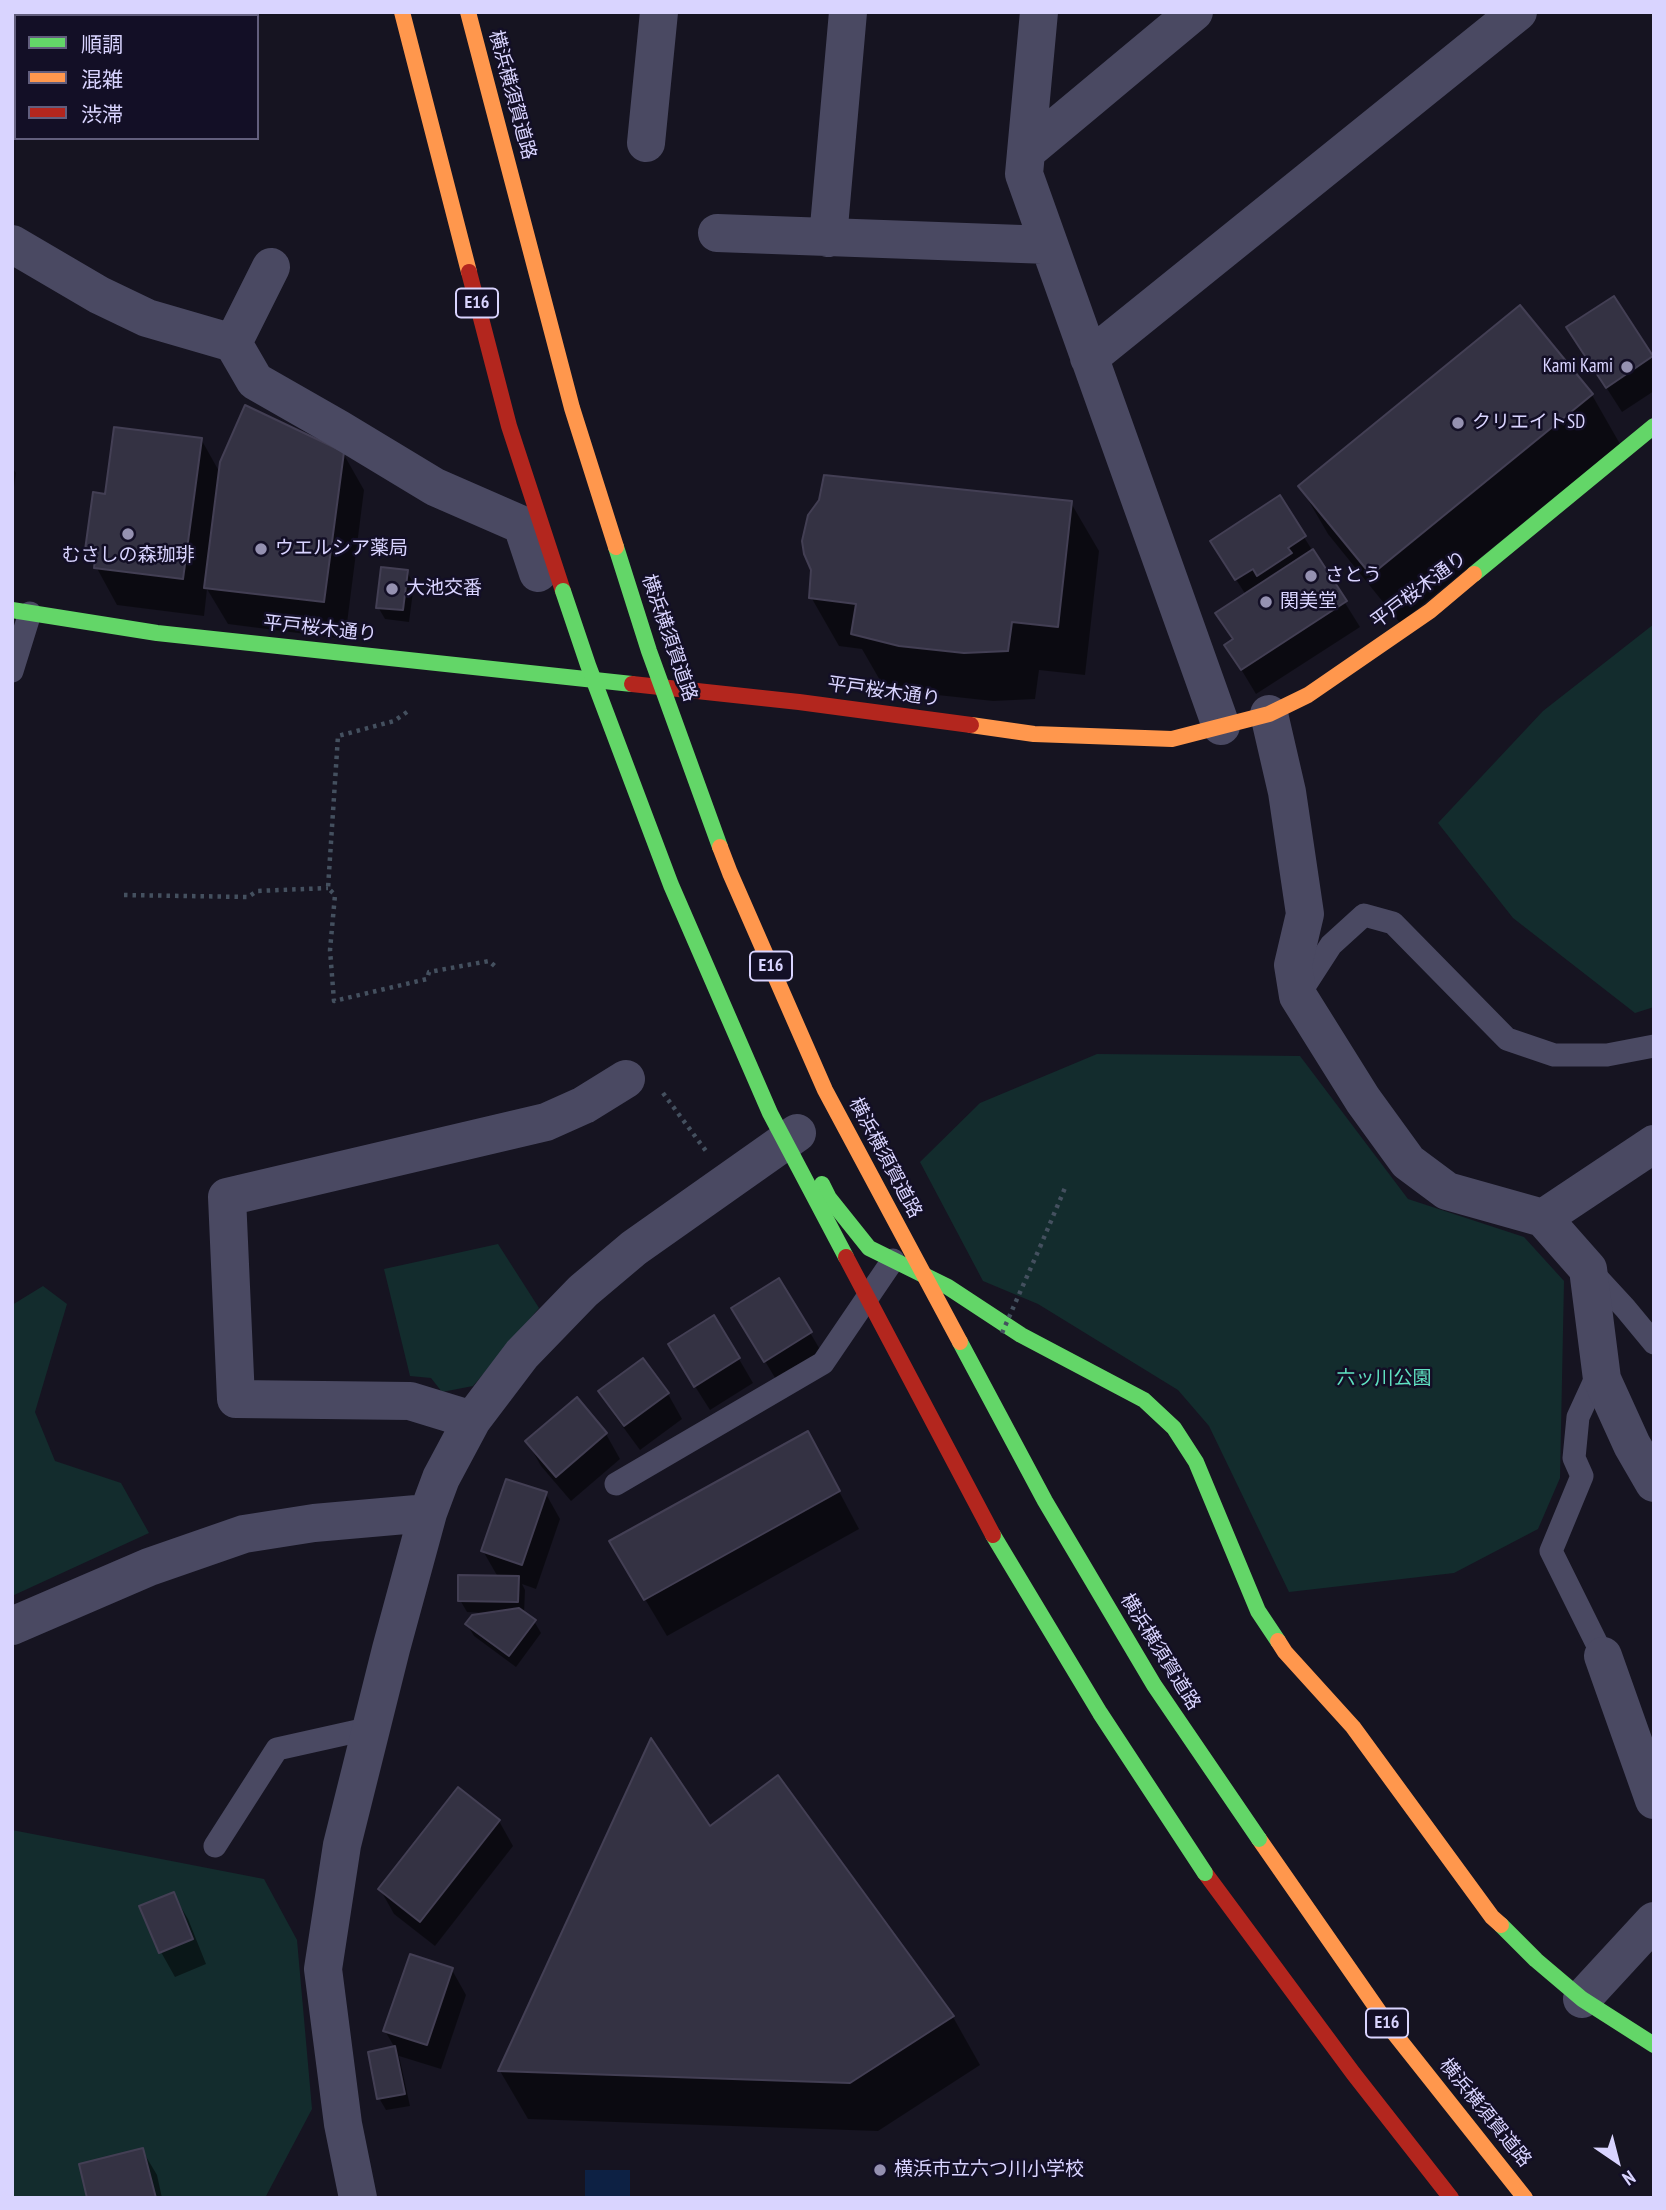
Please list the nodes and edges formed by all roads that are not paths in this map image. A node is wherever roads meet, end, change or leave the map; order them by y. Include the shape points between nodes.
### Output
1 (402, 12) edge
2 (468, 12) edge
3 (659, 12) edge
4 (849, 12) edge
5 (1039, 12) edge
6 (1194, 12) edge
7 (1518, 12) edge
8 (646, 143) dead end
9 (1026, 152) junction
10 (717, 233) dead end
11 (828, 238) junction
12 (12, 244) edge
13 (1049, 245) junction
14 (271, 267) dead end
15 (233, 343) junction
16 (1089, 358) junction
17 (1654, 426) edge
18 (21, 611) edge
19 (12, 671) edge
20 (570, 677) junction
21 (618, 695) junction
22 (1269, 714) junction
23 (1221, 726) junction
24 (664, 822) dead end
25 (710, 935) dead end
26 (1298, 996) junction
27 (1654, 1046) edge
28 (643, 1083) road end
29 (787, 1113) junction
30 (1654, 1144) edge
31 (1543, 1218) junction
32 (893, 1260) junction
33 (1588, 1269) junction
34 (1654, 1343) edge
35 (1601, 1368) junction
36 (472, 1420) junction
37 (1654, 1483) edge
38 (616, 1484) dead end
39 (428, 1513) junction
40 (12, 1626) edge
41 (1603, 1656) joint
42 (371, 1728) junction
43 (1654, 1800) edge
44 (215, 1846) dead end
45 (1654, 1921) edge
46 (1582, 1999) junction
47 (1654, 2045) edge
48 (358, 2198) edge
49 (1451, 2198) edge
50 (1525, 2198) edge

1 - 49 main road, E16, bridge via 509,426 583,653 671,885 770,1113 993,1534 1100,1713 1205,1873
2 - 50 main road, 横浜横須賀道路 / E16, bridge via 572,408 649,650 730,873 825,1090 1045,1501 1154,1685 1394,2033
3 - 8 street
4 - 11 street
5 - 9 street
6 - 9 street
7 - 16 street
9 - 13 street via 1024,174
10 - 11 street
11 - 13 street
12 - 15 street via 147,318
13 - 16 street
14 - 15 street
15 - 20 street via 255,381 435,487 522,525
16 - 23 street
17 - 22 main road, 平戸桜木通り via 1430,611 1308,695
18 - 19 lane
18 - 20 main road, 平戸桜木通り via 157,633
20 - 21 main road, 平戸桜木通り
21 - 23 main road, 平戸桜木通り via 799,702 1034,734 1172,739
21 - 24 main road via 628,734
22 - 23 main road, 平戸桜木通り
22 - 26 street via 1287,792 1305,914 1293,965
25 - 29 main road
26 - 27 lane via 1331,945 1364,915 1393,923 1507,1039 1554,1055 1606,1055
26 - 31 street via 1408,1162 1447,1191
28 - 36 street via 546,1122 228,1198 236,1399 410,1401
29 - 32 main road via 830,1198 869,1248
29 - 36 street via 728,1181 583,1291 522,1354
30 - 31 street
31 - 33 street
32 - 38 lane via 823,1363
32 - 46 main road via 1144,1400 1174,1427 1196,1462 1258,1611 1285,1651 1353,1727 1492,1917
33 - 34 lane
33 - 35 street
35 - 37 street via 1632,1445
35 - 41 lane via 1578,1418 1574,1458 1582,1476 1551,1551
36 - 39 street
39 - 40 street via 244,1534 149,1567
39 - 42 street
41 - 43 street
42 - 44 lane via 277,1749
42 - 48 street via 342,1845 323,1969
45 - 46 street
46 - 47 main road

